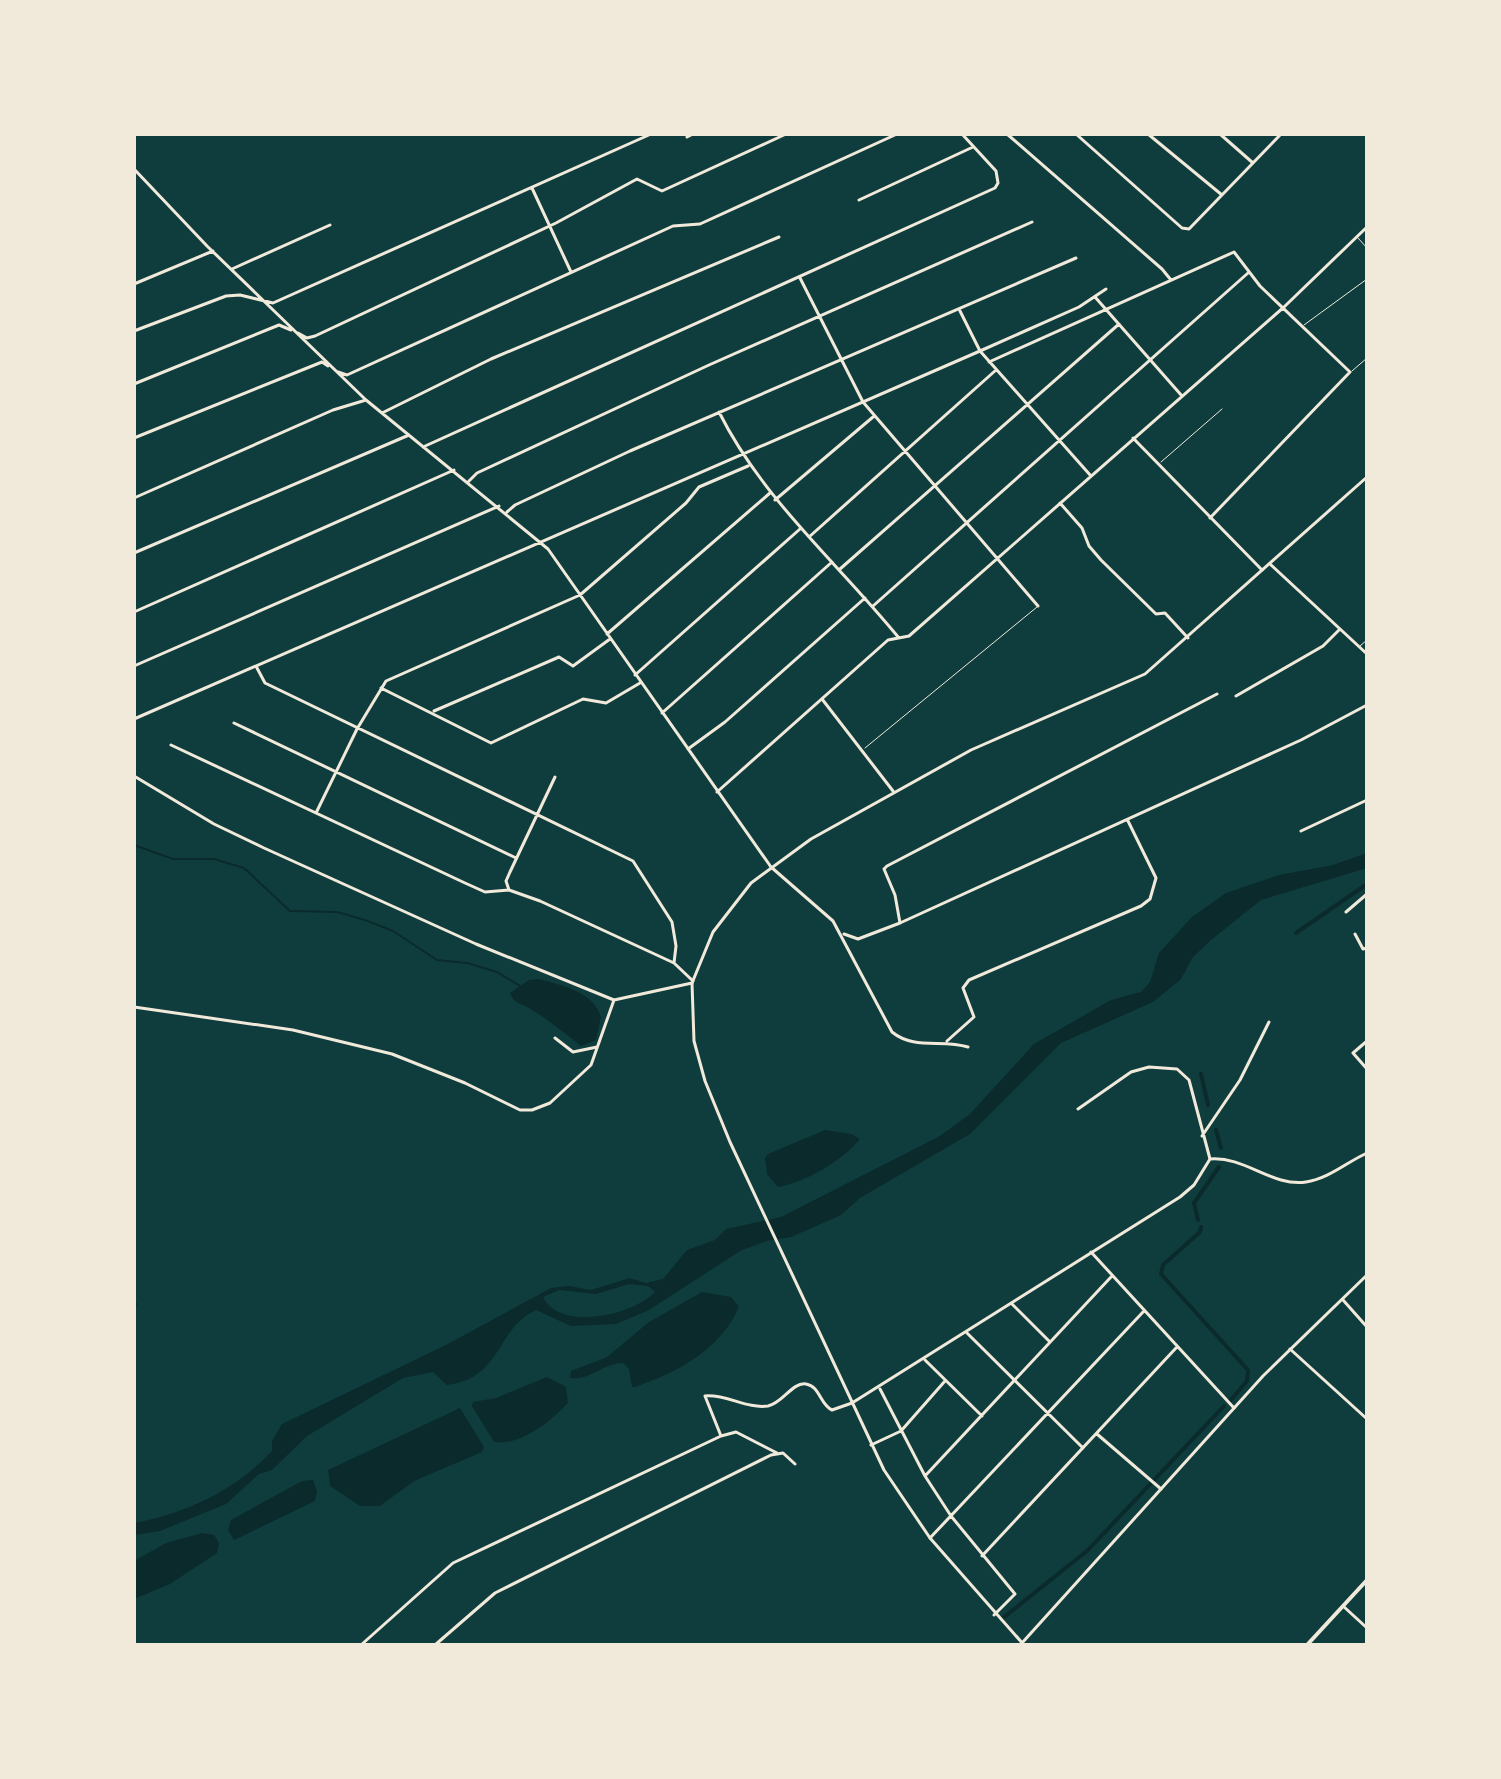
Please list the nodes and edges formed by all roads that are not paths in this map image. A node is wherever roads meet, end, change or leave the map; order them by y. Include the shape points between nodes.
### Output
1 (651, 134) edge
2 (693, 134) edge
3 (786, 134) edge
4 (897, 134) edge
5 (962, 134) edge
6 (1007, 134) edge
7 (1076, 134) edge
8 (1148, 134) edge
9 (1220, 134) edge
10 (1281, 134) edge
11 (687, 137) dead end
12 (973, 147) junction
13 (1254, 163) junction
14 (134, 169) edge
15 (532, 188) junction
16 (1222, 195) junction
17 (859, 200) dead end
18 (1032, 222) dead end
19 (330, 225) dead end
20 (550, 226) junction
21 (1367, 227) edge
22 (779, 237) dead end
23 (1357, 237) junction
24 (1367, 248) edge
25 (213, 251) junction
26 (1076, 258) dead end
27 (232, 269) junction
28 (571, 272) junction
29 (1248, 273) junction
30 (800, 278) junction
31 (1367, 279) edge
32 (1171, 280) junction
33 (134, 284) edge
34 (1106, 289) dead end
35 (1095, 297) junction
36 (265, 302) junction
37 (1284, 307) junction
38 (959, 309) junction
39 (1107, 310) junction
40 (818, 318) junction
41 (1119, 324) junction
42 (1302, 326) junction
43 (134, 331) edge
44 (295, 331) junction
45 (980, 351) junction
46 (1367, 358) edge
47 (1150, 359) junction
48 (989, 362) junction
49 (840, 363) junction
50 (332, 368) junction
51 (996, 370) junction
52 (1350, 372) junction
53 (134, 384) edge
54 (1182, 396) junction
55 (366, 400) junction
56 (863, 402) junction
57 (1029, 406) junction
58 (1222, 409) dead end
59 (719, 412) junction
60 (382, 413) junction
61 (874, 416) junction
62 (409, 435) junction
63 (134, 438) edge
64 (1133, 438) junction
65 (1058, 442) junction
66 (423, 447) junction
67 (904, 452) junction
68 (740, 455) junction
69 (1158, 465) junction
70 (748, 466) junction
71 (454, 470) junction
72 (1091, 476) junction
73 (1367, 477) edge
74 (469, 481) junction
75 (935, 488) junction
76 (770, 493) junction
77 (134, 498) edge
78 (775, 500) junction
79 (1060, 503) junction
80 (499, 506) junction
81 (507, 512) junction
82 (1210, 518) junction
83 (967, 523) junction
84 (800, 529) junction
85 (809, 537) junction
86 (542, 542) junction
87 (134, 553) edge
88 (996, 558) junction
89 (833, 561) junction
90 (1270, 564) junction
91 (840, 569) junction
92 (1263, 571) junction
93 (580, 595) junction
94 (865, 598) junction
95 (873, 606) junction
96 (1038, 606) joint
97 (134, 612) edge
98 (1339, 630) junction
99 (608, 636) junction
100 (899, 638) junction
101 (1188, 638) junction
102 (1367, 640) edge
103 (1359, 647) junction
104 (1367, 654) edge
105 (134, 666) edge
106 (257, 668) junction
107 (635, 675) junction
108 (640, 683) junction
109 (381, 687) junction
110 (1217, 694) dead end
111 (1236, 696) dead end
112 (822, 699) junction
113 (1367, 705) edge
114 (434, 711) junction
115 (662, 713) junction
116 (134, 719) edge
117 (234, 723) dead end
118 (357, 729) junction
119 (171, 745) dead end
120 (688, 749) junction
121 (863, 750) junction
122 (335, 771) junction
123 (134, 776) edge
124 (555, 777) dead end
125 (893, 791) junction
126 (717, 792) junction
127 (1367, 800) edge
128 (316, 813) junction
129 (538, 816) junction
130 (1128, 821) junction
131 (1301, 831) dead end
132 (516, 858) junction
133 (771, 867) junction
134 (509, 890) junction
135 (1367, 894) edge
136 (1346, 912) dead end
137 (900, 923) junction
138 (841, 931) junction
139 (1355, 934) dead end
140 (1367, 948) edge
141 (674, 963) junction
142 (692, 982) junction
143 (614, 1000) junction
144 (134, 1007) edge
145 (1269, 1022) dead end
146 (555, 1038) dead end
147 (947, 1041) junction
148 (1367, 1041) edge
149 (598, 1047) junction
150 (968, 1047) dead end
151 (1367, 1069) edge
152 (1078, 1109) dead end
153 (1202, 1136) junction
154 (1367, 1153) edge
155 (1210, 1159) junction
156 (1091, 1252) junction
157 (1367, 1275) edge
158 (1111, 1277) junction
159 (1342, 1299) junction
160 (1012, 1304) junction
161 (1143, 1312) junction
162 (1367, 1327) edge
163 (967, 1333) junction
164 (1050, 1342) junction
165 (1176, 1348) junction
166 (1290, 1348) junction
167 (925, 1360) junction
168 (945, 1381) junction
169 (1014, 1382) junction
170 (880, 1389) junction
171 (852, 1403) junction
172 (1232, 1407) junction
173 (1048, 1414) junction
174 (982, 1416) junction
175 (1367, 1419) edge
176 (901, 1431) junction
177 (1097, 1434) junction
178 (721, 1436) junction
179 (871, 1445) junction
180 (1083, 1448) junction
181 (777, 1453) junction
182 (795, 1464) dead end
183 (925, 1476) junction
184 (1161, 1489) junction
185 (951, 1516) junction
186 (930, 1538) junction
187 (982, 1556) junction
188 (1367, 1580) edge
189 (1343, 1606) junction
190 (994, 1615) junction
191 (1367, 1628) edge
192 (1023, 1644) edge
193 (361, 1645) edge
194 (435, 1645) edge
195 (1307, 1645) edge

1 - 15 street
2 - 11 street
3 - 20 street via 662,191 637,179
4 - 28 street via 700,224 673,226
5 - 12 street
6 - 32 street
7 - 16 street via 1182,228 1189,229
8 - 16 street
9 - 13 street
10 - 13 street
12 - 17 street
12 - 30 street via 996,171 995,188
13 - 16 street
14 - 25 street
15 - 20 street
15 - 36 street via 273,303
18 - 40 street
19 - 27 street
20 - 28 street
20 - 44 street via 315,336
21 - 23 street
22 - 60 street via 491,359
23 - 24 lane
23 - 37 street
25 - 27 street
25 - 33 street
26 - 38 street
27 - 36 street
28 - 50 street via 347,375
29 - 32 street via 1234,252
29 - 37 street
29 - 47 street
30 - 40 street
30 - 66 street
31 - 42 lane
32 - 39 street
34 - 35 street
35 - 39 street
35 - 45 street
36 - 43 street via 226,296
36 - 44 street
37 - 42 street
37 - 54 street
38 - 45 street
38 - 49 street
39 - 41 street
39 - 48 street
40 - 49 street
40 - 74 street
41 - 47 street
41 - 57 street
42 - 52 street
44 - 50 street
44 - 53 street via 279,325
45 - 48 street
45 - 56 street
46 - 52 lane
47 - 54 street
47 - 65 street
48 - 51 street
49 - 56 street
49 - 59 street
50 - 55 street
50 - 63 street via 322,362
51 - 57 street
51 - 67 street
52 - 82 street
54 - 64 street
55 - 60 street
55 - 77 street
56 - 61 street
56 - 68 street
57 - 65 street
57 - 75 street
58 - 69 lane
59 - 68 street
59 - 81 street
60 - 62 street
61 - 67 street
61 - 78 street
62 - 66 street
62 - 87 street
64 - 69 street
64 - 72 street
65 - 72 street
65 - 83 street
66 - 71 street
67 - 75 street
67 - 85 street
68 - 70 street
68 - 86 street
69 - 82 street
70 - 76 street
70 - 93 street via 699,487
71 - 74 street
71 - 97 street
72 - 79 street
73 - 90 street
74 - 80 street
75 - 83 street
75 - 91 street
76 - 78 street
76 - 99 street
78 - 84 street
79 - 88 street
79 - 101 street via 1101,560
80 - 81 street
80 - 105 street
81 - 86 street
82 - 92 street
83 - 88 street
83 - 95 street
84 - 85 street
84 - 107 street
85 - 89 street
86 - 93 street
86 - 106 street
88 - 96 street
88 - 100 street via 909,636
89 - 91 street
89 - 115 street
90 - 92 street
90 - 98 street
91 - 94 street
92 - 101 street
93 - 99 street
93 - 109 street
94 - 95 street
94 - 120 street
95 - 100 street
96 - 121 lane
98 - 103 street
98 - 111 street via 1323,646
99 - 107 street
99 - 114 street via 573,666 559,657
100 - 112 street via 888,640
101 - 125 street via 1145,674 971,750
102 - 103 lane
103 - 104 street
106 - 116 street
106 - 118 street via 265,683
107 - 108 street
108 - 114 street via 606,703 583,699 491,743
108 - 115 street
109 - 114 street
109 - 118 street
110 - 137 street via 887,866
112 - 121 street
112 - 126 street
113 - 130 street
115 - 120 street
117 - 122 street
118 - 122 street
118 - 129 street
119 - 128 street
120 - 126 street
121 - 125 street
122 - 128 street
122 - 132 street
123 - 143 street via 264,848
124 - 129 street
125 - 133 street
126 - 133 street
127 - 131 street
128 - 134 street via 485,892
129 - 132 street
129 - 141 street via 633,861 672,922
130 - 137 street
130 - 147 street via 1156,878 1150,899 969,980 963,988 974,1017
132 - 134 street via 506,881
133 - 138 street
133 - 142 street via 751,883 713,932
134 - 141 street
135 - 136 street
137 - 138 street via 858,939
138 - 147 street via 892,1032 907,1042
139 - 140 street
141 - 142 street
142 - 143 street
142 - 171 street via 694,1041 705,1081
143 - 149 street
144 - 149 street via 293,1030 392,1054 520,1110 550,1103 591,1065
145 - 153 street via 1240,1080
146 - 149 street via 573,1052
147 - 150 street
148 - 151 street via 1353,1053
152 - 153 street via 1131,1072 1177,1069 1189,1080
153 - 155 street
154 - 155 street via 1301,1183 1231,1159
155 - 156 street via 1180,1197
156 - 158 street
156 - 160 street
157 - 159 street
158 - 161 street
158 - 164 street
159 - 162 street
159 - 166 street
160 - 163 street
160 - 164 street
161 - 165 street
161 - 173 street
163 - 167 street
163 - 169 street
164 - 169 street
165 - 172 street
165 - 177 street
166 - 172 street
166 - 175 street
167 - 168 street
167 - 170 street
168 - 174 street
168 - 176 street
169 - 173 street
169 - 174 street
170 - 171 street
170 - 176 street
171 - 178 street via 832,1410 809,1384 800,1384 766,1406 705,1396
171 - 179 street
172 - 184 street
173 - 180 street
173 - 185 street
174 - 183 street
176 - 179 street
176 - 183 street
177 - 180 street
177 - 184 street
178 - 181 street via 736,1432
178 - 193 street via 453,1563
179 - 186 street
180 - 187 street
181 - 182 street
181 - 194 street via 495,1593
183 - 185 street
184 - 192 street
185 - 186 street
185 - 187 street
186 - 190 street
187 - 190 street via 1015,1594
188 - 189 main road
189 - 191 street
189 - 195 main road
190 - 192 street

